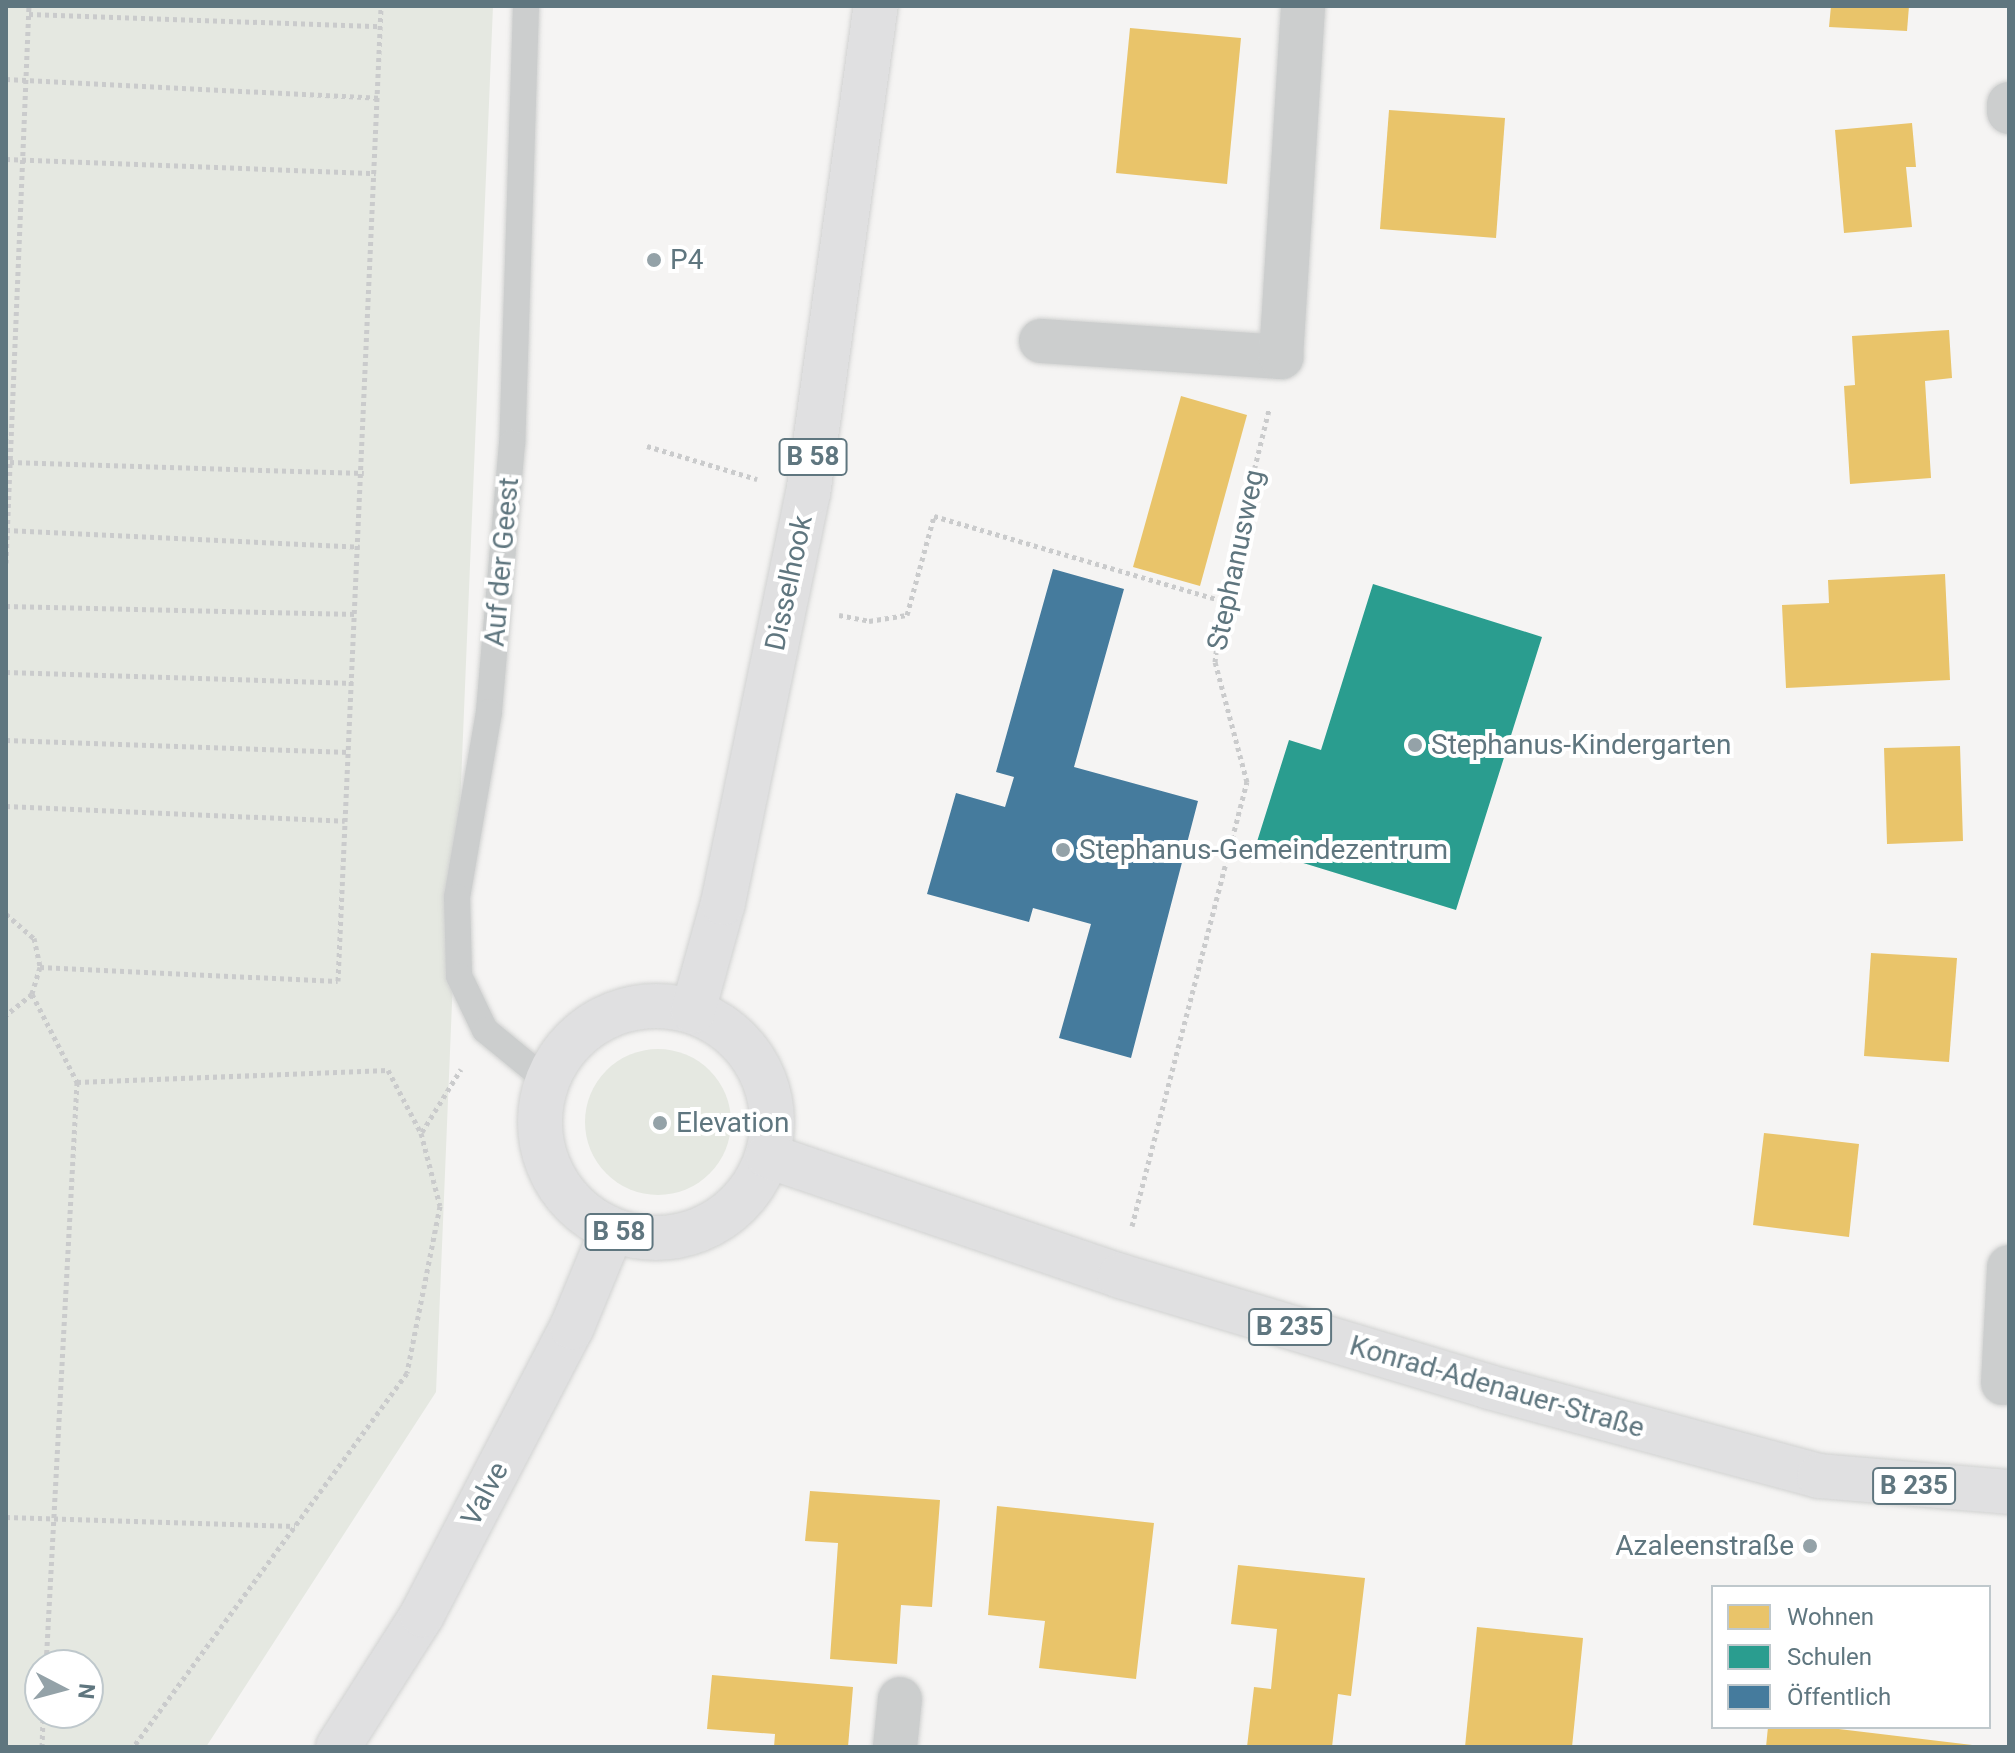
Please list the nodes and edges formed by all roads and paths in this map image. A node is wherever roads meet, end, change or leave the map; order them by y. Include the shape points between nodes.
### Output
1 (29, 6) edge
2 (381, 6) edge
3 (526, 6) edge
4 (876, 6) edge
5 (1303, 6) edge
6 (29, 14) junction
7 (380, 26) junction
8 (6, 79) edge
9 (25, 80) junction
10 (379, 98) junction
11 (2009, 104) edge
12 (2009, 112) edge
13 (6, 159) edge
14 (22, 160) junction
15 (376, 173) junction
16 (1041, 341) dead end
17 (1281, 357) junction
18 (647, 446) dead end
19 (10, 462) junction
20 (364, 473) junction
21 (808, 494) junction
22 (7, 530) edge
23 (360, 547) junction
24 (6, 563) edge
25 (1222, 601) junction
26 (785, 604) junction
27 (6, 606) edge
28 (357, 614) junction
29 (6, 672) edge
30 (353, 683) junction
31 (6, 740) edge
32 (350, 752) junction
33 (6, 806) edge
34 (345, 821) junction
35 (6, 914) edge
36 (40, 967) junction
37 (32, 994) junction
38 (693, 1011) junction
39 (6, 1015) edge
40 (485, 1030) junction
41 (547, 1081) junction
42 (77, 1082) junction
43 (421, 1133) junction
44 (768, 1156) junction
45 (612, 1230) junction
46 (2009, 1267) edge
47 (1120, 1276) junction
48 (2003, 1383) dead end
49 (2009, 1492) edge
50 (6, 1517) edge
51 (54, 1519) junction
52 (296, 1526) junction
53 (47, 1649) edge
54 (900, 1699) dead end
55 (133, 1747) edge
56 (338, 1747) edge
57 (895, 1747) edge

1 - 6 path
2 - 7 path
3 - 40 lane, Auf der Geest via 512,443 489,712 457,897 459,976
4 - 21 main road, Disselhook / B 58
5 - 17 street
6 - 7 path
6 - 9 path
7 - 10 path
8 - 9 path
9 - 10 path
9 - 14 path
10 - 15 path
11 - 12 street
13 - 14 path
14 - 15 path
14 - 19 path
15 - 20 path
16 - 17 street
17 - 25 path, Stephanusweg
18 - 21 path
19 - 20 path
19 - 22 path
20 - 23 path
21 - 26 main road, Disselhook / B 58
22 - 23 path
22 - 24 path
23 - 28 path
25 - 26 path via 934,516 907,615 869,621
25 - 47 path, Stephanusweg via 1215,662 1247,782
26 - 38 main road, Disselhook / B 58 via 723,903
27 - 28 path
28 - 30 path
29 - 30 path
30 - 32 path
31 - 32 path
32 - 34 path
33 - 34 path
34 - 36 path via 338,981
35 - 36 path via 34,938
36 - 37 path
37 - 39 path
37 - 42 path
38 - 41 main road, B 58 via 649,1005 606,1016 570,1043
38 - 44 main road, B 58 via 725,1028 750,1053 766,1085 772,1120
40 - 41 lane, Auf der Geest
40 - 43 path
41 - 45 main road, B 58 via 539,1116 543,1152 557,1185 582,1212
42 - 43 path via 388,1070
42 - 51 path
43 - 52 path via 440,1206 407,1373
44 - 45 main road, B 58 via 750,1190 723,1217 688,1234 650,1239
44 - 47 main road, Konrad-Adenauer-Straße / B 235
45 - 56 main road, Valve / B 58 via 572,1327 422,1615
46 - 48 street
47 - 49 main road, Konrad-Adenauer-Straße / B 235 via 1489,1387 1819,1476
50 - 51 path
51 - 52 path
51 - 53 path
52 - 55 path
54 - 57 street

